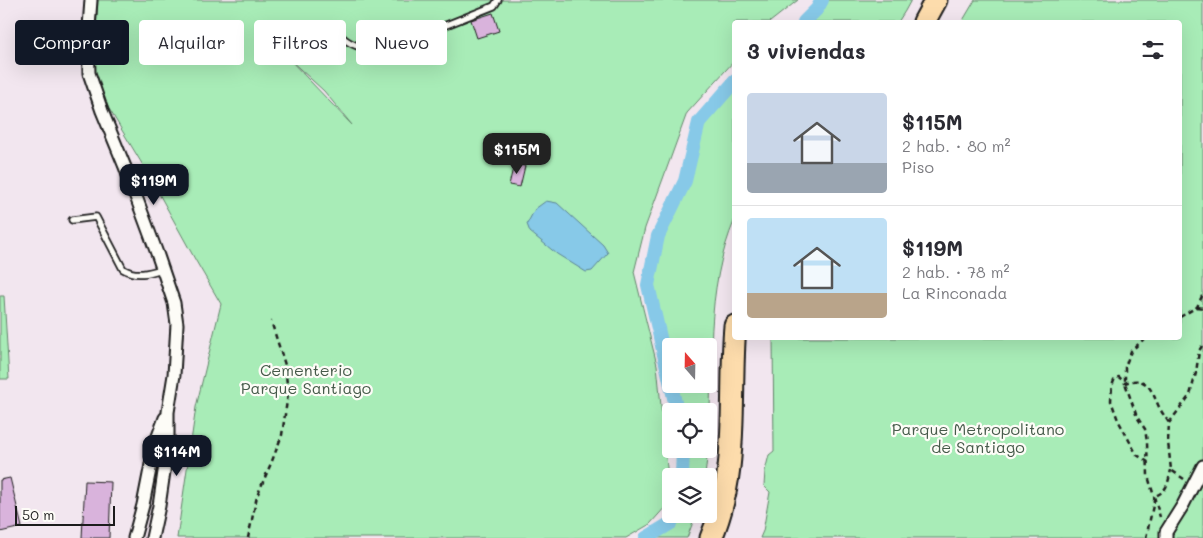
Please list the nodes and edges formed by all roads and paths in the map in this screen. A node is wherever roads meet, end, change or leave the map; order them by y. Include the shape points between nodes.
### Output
1 (91, 0) edge
2 (498, 0) edge
3 (936, 0) edge
4 (925, 20) edge
5 (346, 40) edge
6 (72, 220) dead end
7 (162, 269) junction
8 (1203, 294) edge
9 (1197, 307) junction
10 (1203, 308) edge
11 (1182, 317) edge
12 (271, 321) dead end
13 (735, 340) edge
14 (1143, 340) edge
15 (1203, 344) edge
16 (1126, 383) junction
17 (168, 412) junction
18 (1169, 423) junction
19 (1148, 462) junction
20 (1203, 466) edge
21 (1170, 470) junction
22 (1194, 486) junction
23 (1155, 496) junction
24 (1166, 535) edge
25 (134, 538) edge
26 (152, 538) edge
27 (248, 538) edge
28 (711, 538) edge
29 (1146, 538) edge

1 - 7 street via 89,74
2 - 5 lane via 494,6 386,49 374,51
3 - 4 highway
6 - 7 lane via 96,217 123,269 129,273
7 - 17 street via 174,303 177,324
8 - 9 path
9 - 10 path
9 - 11 path
12 - 27 path via 285,365 288,394 282,434 257,496
13 - 28 highway via 730,462
14 - 16 path via 1131,351 1125,367
15 - 18 path via 1190,395
16 - 18 path via 1140,382 1149,386
16 - 19 path via 1137,417 1145,429
16 - 19 path via 1119,377 1115,378 1111,401 1137,455
17 - 25 street via 155,444
17 - 26 street via 168,445
18 - 21 path
19 - 23 path via 1148,476
20 - 22 street
21 - 22 path
21 - 23 path via 1166,488
22 - 24 street
23 - 24 path
23 - 29 path

